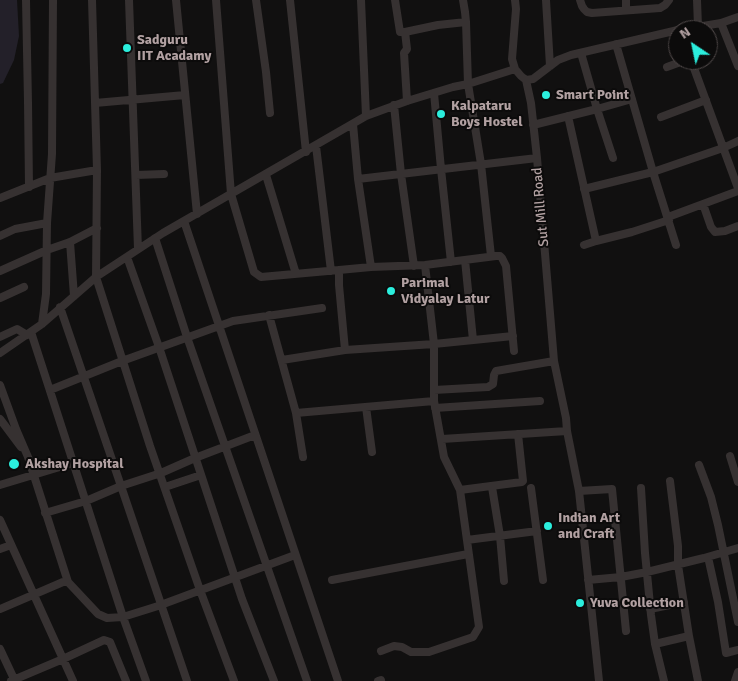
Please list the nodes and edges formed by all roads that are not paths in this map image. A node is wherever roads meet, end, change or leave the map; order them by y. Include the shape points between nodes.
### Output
1 (26, 0) edge
2 (53, 0) edge
3 (92, 0) edge
4 (129, 0) edge
5 (176, 0) edge
6 (216, 0) edge
7 (256, 0) edge
8 (290, 0) edge
9 (362, 0) edge
10 (395, 0) edge
11 (463, 0) edge
12 (515, 0) edge
13 (546, 0) edge
14 (580, 0) edge
15 (626, 0) edge
16 (669, 0) edge
17 (697, 0) edge
18 (626, 10) junction
19 (738, 17) edge
20 (698, 20) edge
21 (466, 22) junction
22 (718, 23) edge
23 (721, 23) junction
24 (405, 32) junction
25 (668, 32) edge
26 (616, 44) junction
27 (581, 53) junction
28 (550, 66) junction
29 (738, 66) edge
30 (515, 69) junction
31 (695, 70) edge
32 (526, 80) junction
33 (468, 84) junction
34 (434, 93) junction
35 (185, 96) junction
36 (632, 99) junction
37 (133, 100) junction
38 (706, 100) junction
39 (407, 101) junction
40 (95, 103) junction
41 (394, 105) junction
42 (597, 109) junction
43 (270, 113) dead end
44 (366, 116) junction
45 (568, 116) junction
46 (661, 117) dead end
47 (353, 124) junction
48 (533, 125) junction
49 (738, 141) edge
50 (316, 146) junction
51 (723, 148) junction
52 (306, 152) junction
53 (537, 158) junction
54 (613, 158) dead end
55 (481, 164) junction
56 (441, 169) junction
57 (97, 170) junction
58 (653, 172) junction
59 (164, 174) dead end
60 (401, 174) junction
61 (136, 175) junction
62 (266, 175) junction
63 (50, 178) junction
64 (358, 179) junction
65 (28, 187) junction
66 (584, 189) junction
67 (738, 189) edge
68 (231, 194) junction
69 (0, 198) edge
70 (703, 204) junction
71 (197, 214) junction
72 (669, 218) junction
73 (184, 221) junction
74 (47, 223) junction
75 (738, 226) edge
76 (97, 228) junction
77 (0, 236) edge
78 (155, 238) junction
79 (596, 240) junction
80 (70, 242) junction
81 (676, 244) dead end
82 (584, 245) dead end
83 (138, 249) junction
84 (47, 250) junction
85 (491, 256) junction
86 (126, 257) junction
87 (465, 260) junction
88 (451, 262) junction
89 (425, 265) junction
90 (414, 266) junction
91 (371, 267) junction
92 (0, 271) edge
93 (335, 271) junction
94 (296, 274) junction
95 (96, 277) junction
96 (24, 286) dead end
97 (74, 296) junction
98 (0, 298) edge
99 (60, 308) junction
100 (322, 308) dead end
101 (269, 315) junction
102 (42, 324) junction
103 (219, 326) junction
104 (29, 333) junction
105 (513, 336) junction
106 (0, 337) edge
107 (187, 337) junction
108 (473, 340) junction
109 (434, 344) junction
110 (159, 347) junction
111 (345, 350) junction
112 (514, 350) dead end
113 (0, 354) edge
114 (282, 360) junction
115 (122, 361) junction
116 (554, 361) junction
117 (84, 376) junction
118 (0, 385) edge
119 (50, 390) junction
120 (434, 390) junction
121 (540, 401) dead end
122 (435, 404) junction
123 (366, 407) junction
124 (296, 413) junction
125 (0, 419) edge
126 (567, 431) junction
127 (518, 434) junction
128 (256, 435) junction
129 (442, 439) junction
130 (225, 446) junction
131 (372, 452) dead end
132 (730, 456) dead end
133 (28, 457) junction
134 (303, 457) dead end
135 (195, 458) junction
136 (73, 463) junction
137 (699, 465) dead end
138 (161, 473) junction
139 (33, 475) junction
140 (201, 475) junction
141 (670, 481) dead end
142 (738, 482) edge
143 (0, 485) edge
144 (121, 486) junction
145 (492, 486) junction
146 (165, 487) junction
147 (531, 488) dead end
148 (641, 488) dead end
149 (460, 490) junction
150 (579, 491) junction
151 (86, 501) junction
152 (45, 513) junction
153 (0, 520) edge
154 (536, 531) junction
155 (500, 536) junction
156 (467, 540) junction
157 (11, 545) junction
158 (738, 548) edge
159 (0, 549) edge
160 (724, 552) junction
161 (468, 554) junction
162 (295, 555) junction
163 (708, 557) junction
164 (678, 565) junction
165 (267, 566) junction
166 (646, 572) junction
167 (235, 577) junction
168 (621, 577) junction
169 (332, 580) dead end
170 (543, 580) dead end
171 (588, 580) junction
172 (504, 581) dead end
173 (68, 582) junction
174 (200, 590) junction
175 (33, 594) junction
176 (733, 598) junction
177 (684, 602) junction
178 (718, 602) junction
179 (160, 605) junction
180 (0, 608) edge
181 (650, 608) junction
182 (123, 616) junction
183 (738, 622) edge
184 (626, 631) dead end
185 (689, 636) junction
186 (655, 644) junction
187 (0, 649) edge
188 (738, 650) edge
189 (381, 651) dead end
190 (63, 659) junction
191 (738, 672) edge
192 (13, 681) edge
193 (73, 681) edge
194 (126, 681) edge
195 (146, 681) edge
196 (187, 681) edge
197 (234, 681) edge
198 (274, 681) edge
199 (307, 681) edge
200 (338, 681) edge
201 (599, 681) edge
202 (664, 681) edge
203 (698, 681) edge
204 (735, 681) edge

1 - 65 street
2 - 63 street
3 - 40 street
4 - 37 street
5 - 35 street
6 - 68 street
7 - 43 street
8 - 52 street
9 - 44 street
10 - 24 street via 400,32
11 - 21 street
12 - 30 street via 512,59
13 - 28 street
14 - 18 street via 587,12
15 - 18 street
16 - 18 street via 663,7
17 - 20 street
19 - 23 street
21 - 24 street
21 - 33 street
22 - 23 street
23 - 29 street
24 - 39 street
25 - 26 street
26 - 27 street
26 - 36 street
27 - 28 street
27 - 42 street
28 - 32 street via 539,76
30 - 32 street
30 - 33 street
31 - 38 street
32 - 48 street, Sut Mill Road
33 - 34 street
33 - 55 street
34 - 39 street
34 - 56 street
35 - 37 street
35 - 71 street
36 - 42 street
36 - 58 street
37 - 40 street
37 - 61 street
38 - 46 street
38 - 51 street
39 - 41 street
40 - 57 street
41 - 44 street
41 - 60 street
42 - 45 street
42 - 54 street
44 - 47 street
45 - 48 street
45 - 66 street
47 - 50 street
47 - 64 street
48 - 53 street, Sut Mill Road
49 - 51 street
50 - 52 street
50 - 93 street
51 - 58 street
51 - 67 street
52 - 62 street
53 - 55 street
53 - 116 street, Sut Mill Road
55 - 56 street
55 - 85 street
56 - 60 street
56 - 88 street
57 - 63 street
57 - 76 street
58 - 66 street
58 - 72 street
59 - 61 street
60 - 64 street
60 - 90 street
61 - 83 street
62 - 68 street
62 - 94 street
63 - 65 street
63 - 74 street
64 - 91 street
65 - 69 street
66 - 79 street
67 - 70 street
68 - 71 street
68 - 94 street via 254,272 261,277
70 - 72 street
70 - 75 street via 715,232
71 - 73 street
72 - 79 street via 632,232
72 - 81 street
73 - 78 street
73 - 103 street
74 - 77 street via 15,229
74 - 84 street
76 - 80 street
76 - 95 street
78 - 83 street
78 - 107 street
79 - 82 street
80 - 84 street
80 - 97 street
83 - 86 street
84 - 92 street
84 - 102 street
85 - 87 street
85 - 105 street via 500,256 504,261
86 - 95 street
86 - 110 street
87 - 88 street
87 - 108 street
88 - 89 street
89 - 90 street
89 - 109 street
90 - 91 street
91 - 93 street
93 - 94 street
93 - 111 street
95 - 97 street
95 - 115 street
96 - 98 street
97 - 99 street
99 - 102 street
99 - 117 street
100 - 101 street
101 - 103 street
101 - 114 street
102 - 104 street
103 - 107 street
103 - 128 street
104 - 106 street via 16,329
104 - 113 street
104 - 119 street
105 - 108 street
105 - 112 street
107 - 110 street
107 - 130 street
108 - 109 street
109 - 111 street
109 - 120 street
110 - 115 street
110 - 135 street
111 - 114 street
114 - 124 street
115 - 117 street
115 - 138 street
116 - 120 street via 496,371 493,384 488,387
116 - 126 street, Sut Mill Road
117 - 119 street
117 - 144 street
118 - 133 street
119 - 136 street
120 - 122 street
121 - 122 street
122 - 123 street
122 - 129 street
123 - 124 street
123 - 131 street
124 - 134 street
125 - 133 street
126 - 127 street
126 - 150 street, Sut Mill Road
127 - 129 street
127 - 145 street via 523,481
128 - 130 street
128 - 162 street
129 - 149 street via 444,457
130 - 135 street
130 - 165 street
132 - 142 street
133 - 139 street
135 - 138 street
135 - 140 street
136 - 139 street
136 - 151 street
137 - 160 street
138 - 144 street
138 - 146 street
139 - 143 street
139 - 152 street
140 - 146 street
140 - 167 street
141 - 164 street
144 - 151 street
144 - 179 street
145 - 149 street
145 - 155 street
146 - 174 street
147 - 154 street
148 - 166 street
149 - 156 street
150 - 168 street via 612,489
150 - 171 street, Sut Mill Road
151 - 152 street
151 - 182 street
152 - 173 street
153 - 157 street
154 - 155 street
154 - 170 street
155 - 156 street
155 - 172 street
156 - 161 street
157 - 159 street
157 - 175 street
158 - 160 street
160 - 163 street
160 - 176 street
161 - 169 street
161 - 189 street via 478,627 473,637 429,652 411,652 394,646
162 - 165 street
162 - 200 street
163 - 164 street
163 - 178 street
164 - 166 street
164 - 177 street
165 - 167 street
165 - 199 street
166 - 168 street
166 - 181 street
167 - 174 street
167 - 198 street
168 - 171 street
168 - 184 street
171 - 201 street, Sut Mill Road
173 - 175 street
173 - 182 street via 98,614 107,618
174 - 179 street
174 - 197 street
175 - 180 street
175 - 190 street
176 - 178 street
176 - 183 street
177 - 181 street
177 - 185 street
178 - 188 street via 726,653
179 - 182 street
179 - 196 street
181 - 186 street
182 - 195 street
185 - 186 street
185 - 203 street
186 - 202 street
187 - 192 street
190 - 192 street
190 - 193 street
190 - 194 street via 104,640 110,642
191 - 204 street

